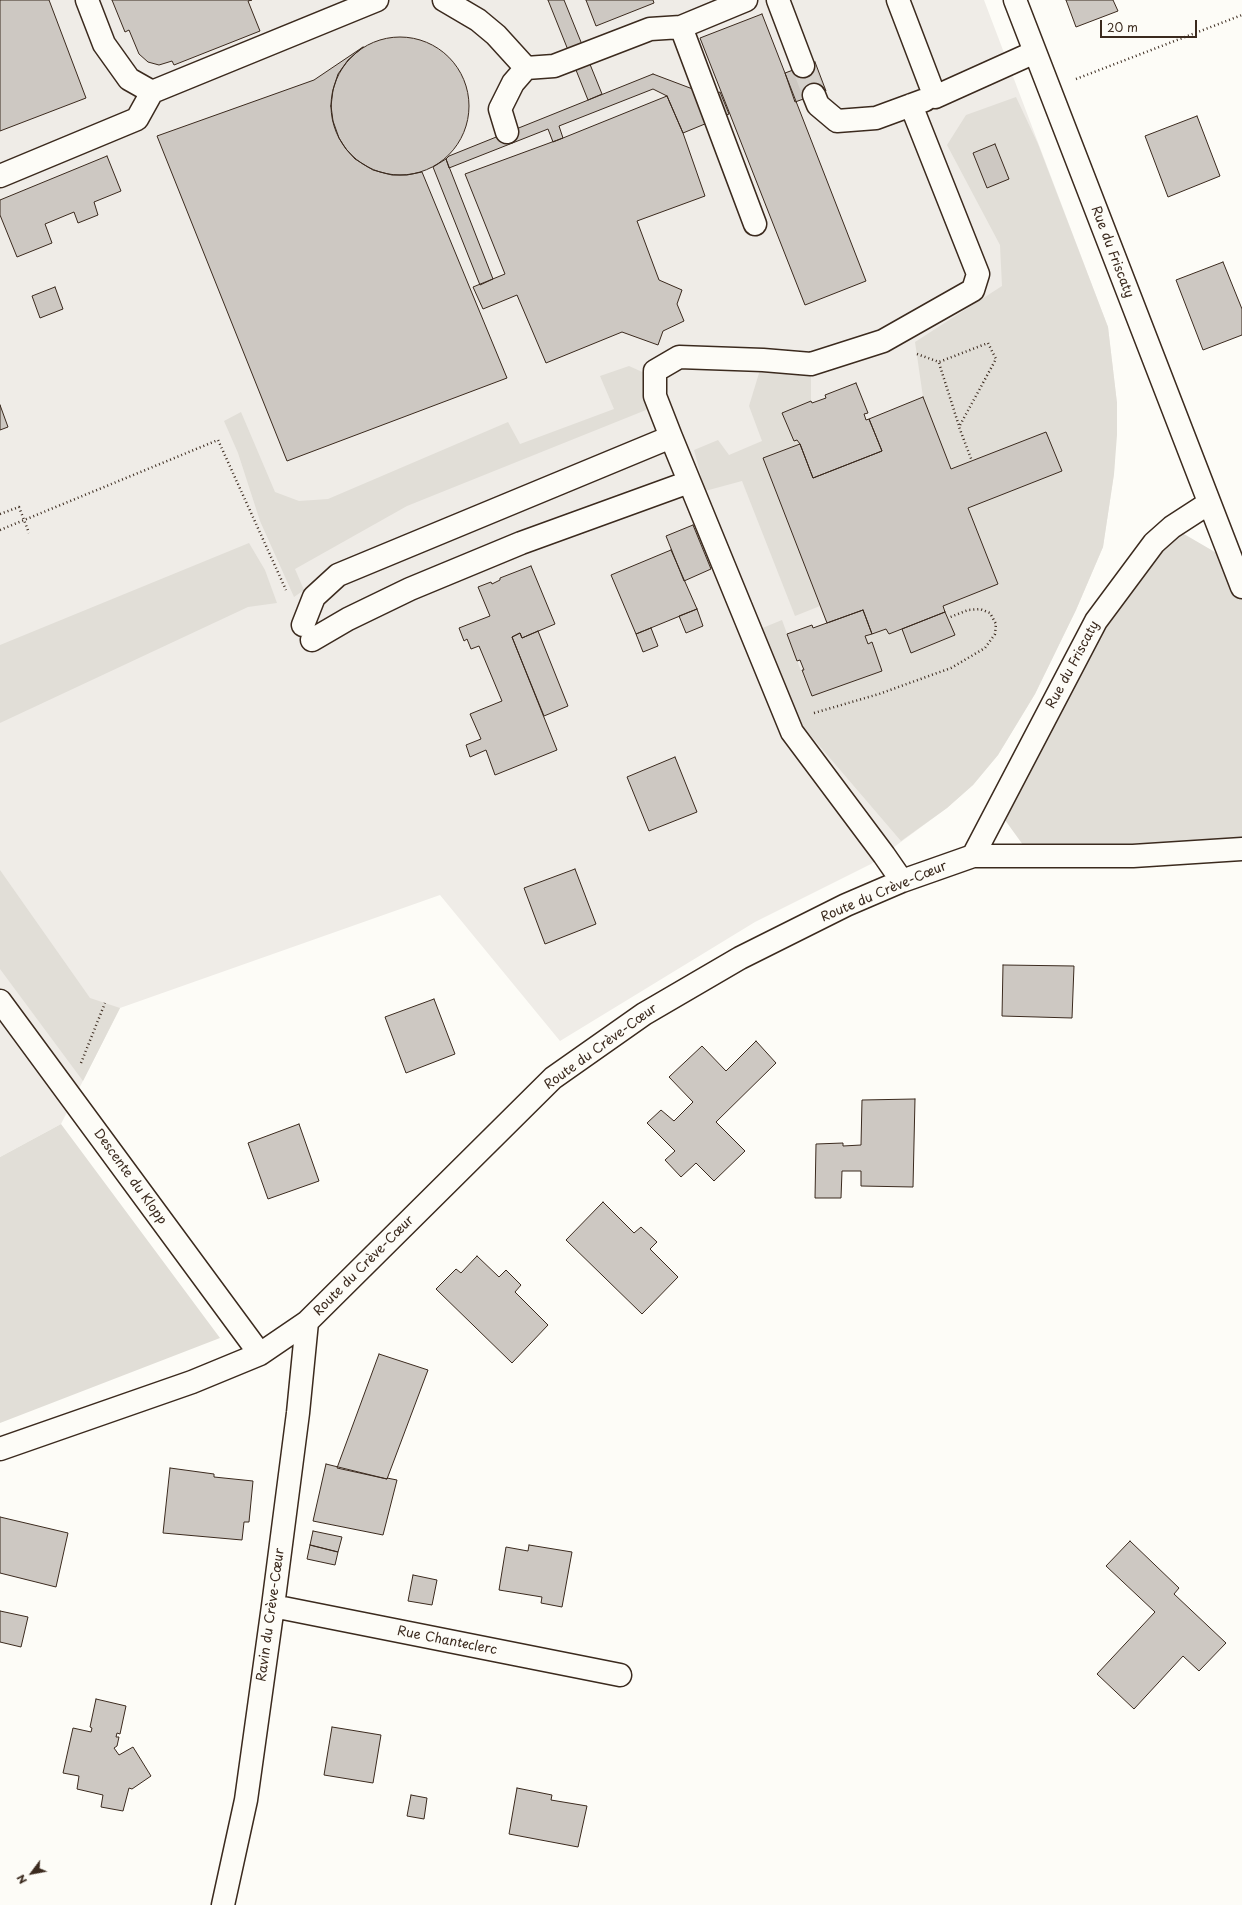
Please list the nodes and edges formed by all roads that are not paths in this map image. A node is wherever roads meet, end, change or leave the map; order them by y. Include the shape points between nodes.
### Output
1 (87, 0) edge
2 (377, 0) edge
3 (444, 0) edge
4 (746, 0) edge
5 (778, 0) edge
6 (898, 0) edge
7 (1015, 0) edge
8 (681, 28) junction
9 (1035, 52) junction
10 (803, 66) tunnel mouth
11 (526, 68) junction
12 (152, 92) junction
13 (814, 95) tunnel mouth
14 (935, 96) junction
15 (911, 105) junction
16 (507, 132) dead end
17 (0, 176) edge
18 (755, 224) dead end
19 (671, 437) junction
20 (689, 482) junction
21 (1209, 503) junction
22 (1242, 587) edge
23 (1242, 849) edge
24 (973, 856) junction
25 (902, 881) junction
26 (0, 1001) edge
27 (307, 1322) junction
28 (260, 1354) junction
29 (0, 1449) edge
30 (273, 1606) junction
31 (620, 1676) dead end
32 (223, 1905) edge

1 - 12 street via 108,50 129,79
2 - 12 street
3 - 11 street via 478,20 496,35
4 - 8 street
5 - 10 street
6 - 14 street
7 - 9 street, Rue du Friscaty
8 - 11 street via 650,30 554,66
8 - 18 street
9 - 14 street
9 - 21 street, Rue du Friscaty
11 - 16 street via 513,83 500,109
12 - 17 street via 137,119
13 - 15 street via 818,106 837,121 876,118
14 - 15 street
15 - 19 street via 978,274 973,290 883,341 811,364 679,357 655,371 655,396
19 - 20 street
19 - 20 street via 338,575 314,597 307,633 348,619 410,589 507,548
20 - 25 street via 792,732
21 - 22 street, Rue du Friscaty
21 - 24 street, Rue du Friscaty via 1172,527 1154,543 1096,621
23 - 24 street, Route du Crève-Cœur via 1133,856
24 - 25 street, Route du Crève-Cœur
25 - 27 street, Route du Crève-Cœur via 846,905 740,958 644,1014 553,1078
26 - 28 street, Descente du Klopp
27 - 28 street, Route du Crève-Cœur
27 - 30 street, Ravin du Crève-Cœur
28 - 29 street, Route du Crève-Cœur via 192,1382
30 - 31 street, Rue Chanteclerc
30 - 32 street, Ravin du Crève-Cœur via 246,1800

